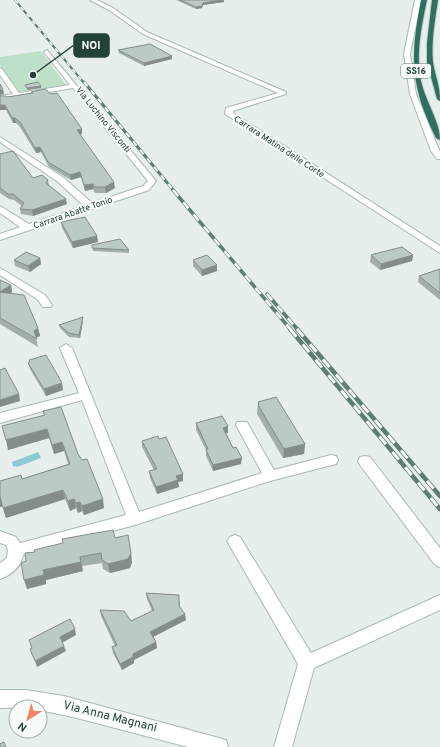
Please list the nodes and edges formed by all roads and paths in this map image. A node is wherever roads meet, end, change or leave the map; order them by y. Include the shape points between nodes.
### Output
1 (94, 0) edge
2 (418, 0) edge
3 (424, 0) edge
4 (435, 0) edge
5 (47, 52) dead end
6 (0, 70) edge
7 (75, 86) junction
8 (17, 95) junction
9 (0, 98) edge
10 (440, 99) edge
11 (440, 138) edge
12 (0, 139) edge
13 (440, 157) edge
14 (146, 188) joint
15 (91, 207) junction
16 (0, 209) edge
17 (28, 228) junction
18 (0, 237) edge
19 (440, 250) edge
20 (0, 271) edge
21 (47, 304) dead end
22 (66, 348) dead end
23 (86, 395) junction
24 (0, 418) edge
25 (242, 425) dead end
26 (330, 460) dead end
27 (365, 461) dead end
28 (270, 476) junction
29 (135, 518) junction
30 (0, 538) edge
31 (236, 541) dead end
32 (16, 550) junction
33 (440, 560) edge
34 (0, 572) edge
35 (440, 602) edge
36 (307, 664) junction
37 (0, 699) edge
38 (219, 747) edge
39 (283, 747) edge

1 - 19 street, Carrara Matina delle Corte via 145,33 284,94 229,110 229,114
2 - 13 street via 407,54 412,94 435,151
3 - 11 highway, SS16 via 416,68 423,97
4 - 10 highway, SS16 via 430,62
5 - 7 street, Via Luchino Visconti
6 - 8 street
7 - 8 street
7 - 14 street, Via Luchino Visconti via 152,181
8 - 9 street
12 - 15 street via 61,180
14 - 15 street, Carrara Abatte Tonio
15 - 17 street, Carrara Abatte Tonio
16 - 17 street
17 - 18 street, Carrara Abatte Tonio
20 - 21 street via 41,296
22 - 23 street
23 - 24 street
23 - 29 street
25 - 28 street
26 - 28 street
27 - 33 street
28 - 29 street
29 - 32 street
30 - 32 street via 11,541
31 - 36 street
32 - 34 street via 14,561
35 - 36 street
36 - 39 street
37 - 38 street, Via Anna Magnani via 18,698 70,706

